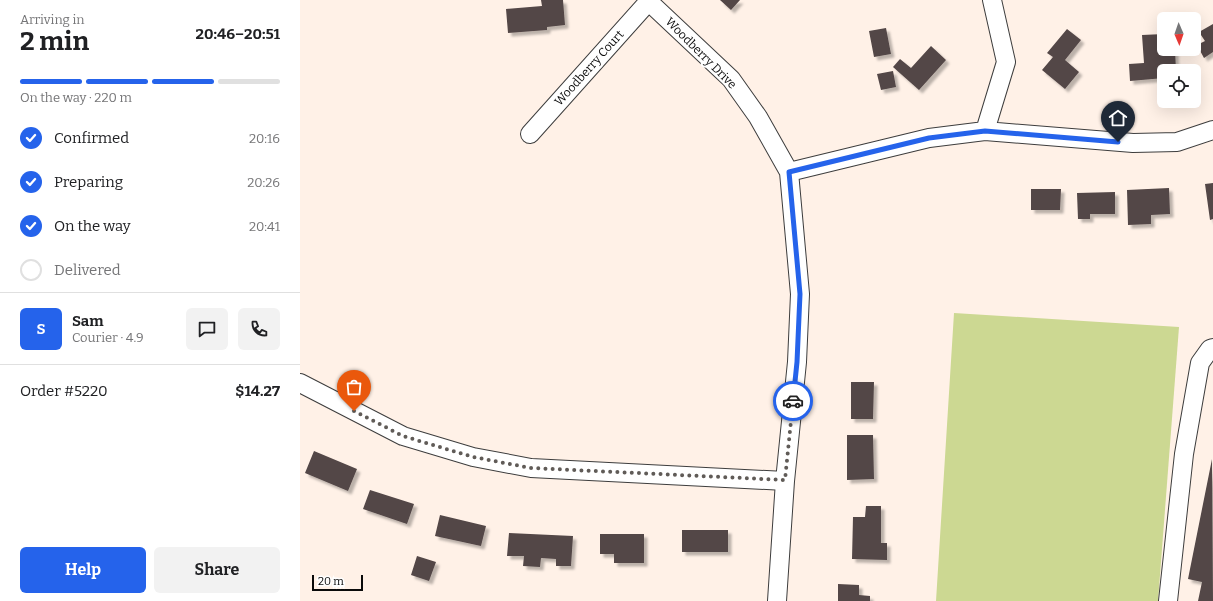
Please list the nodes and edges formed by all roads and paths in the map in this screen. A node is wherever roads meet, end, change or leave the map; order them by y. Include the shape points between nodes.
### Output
1 (992, 0) edge
2 (648, 1) edge
3 (1213, 130) edge
4 (985, 131) junction
5 (530, 134) dead end
6 (789, 172) junction
7 (1213, 348) edge
8 (300, 384) edge
9 (785, 480) junction
10 (777, 601) edge
11 (1168, 601) edge

1 - 4 street via 1006,62
2 - 5 street, Woodberry Court
2 - 6 street, Woodberry Drive via 731,79 758,117
3 - 4 street via 1176,142 1133,143
4 - 6 street via 929,138
6 - 9 street, Woodberry Drive via 800,294 797,362
7 - 11 street via 1200,363 1184,454
8 - 9 street via 403,436 473,457 531,468
9 - 10 street, Woodberry Drive

